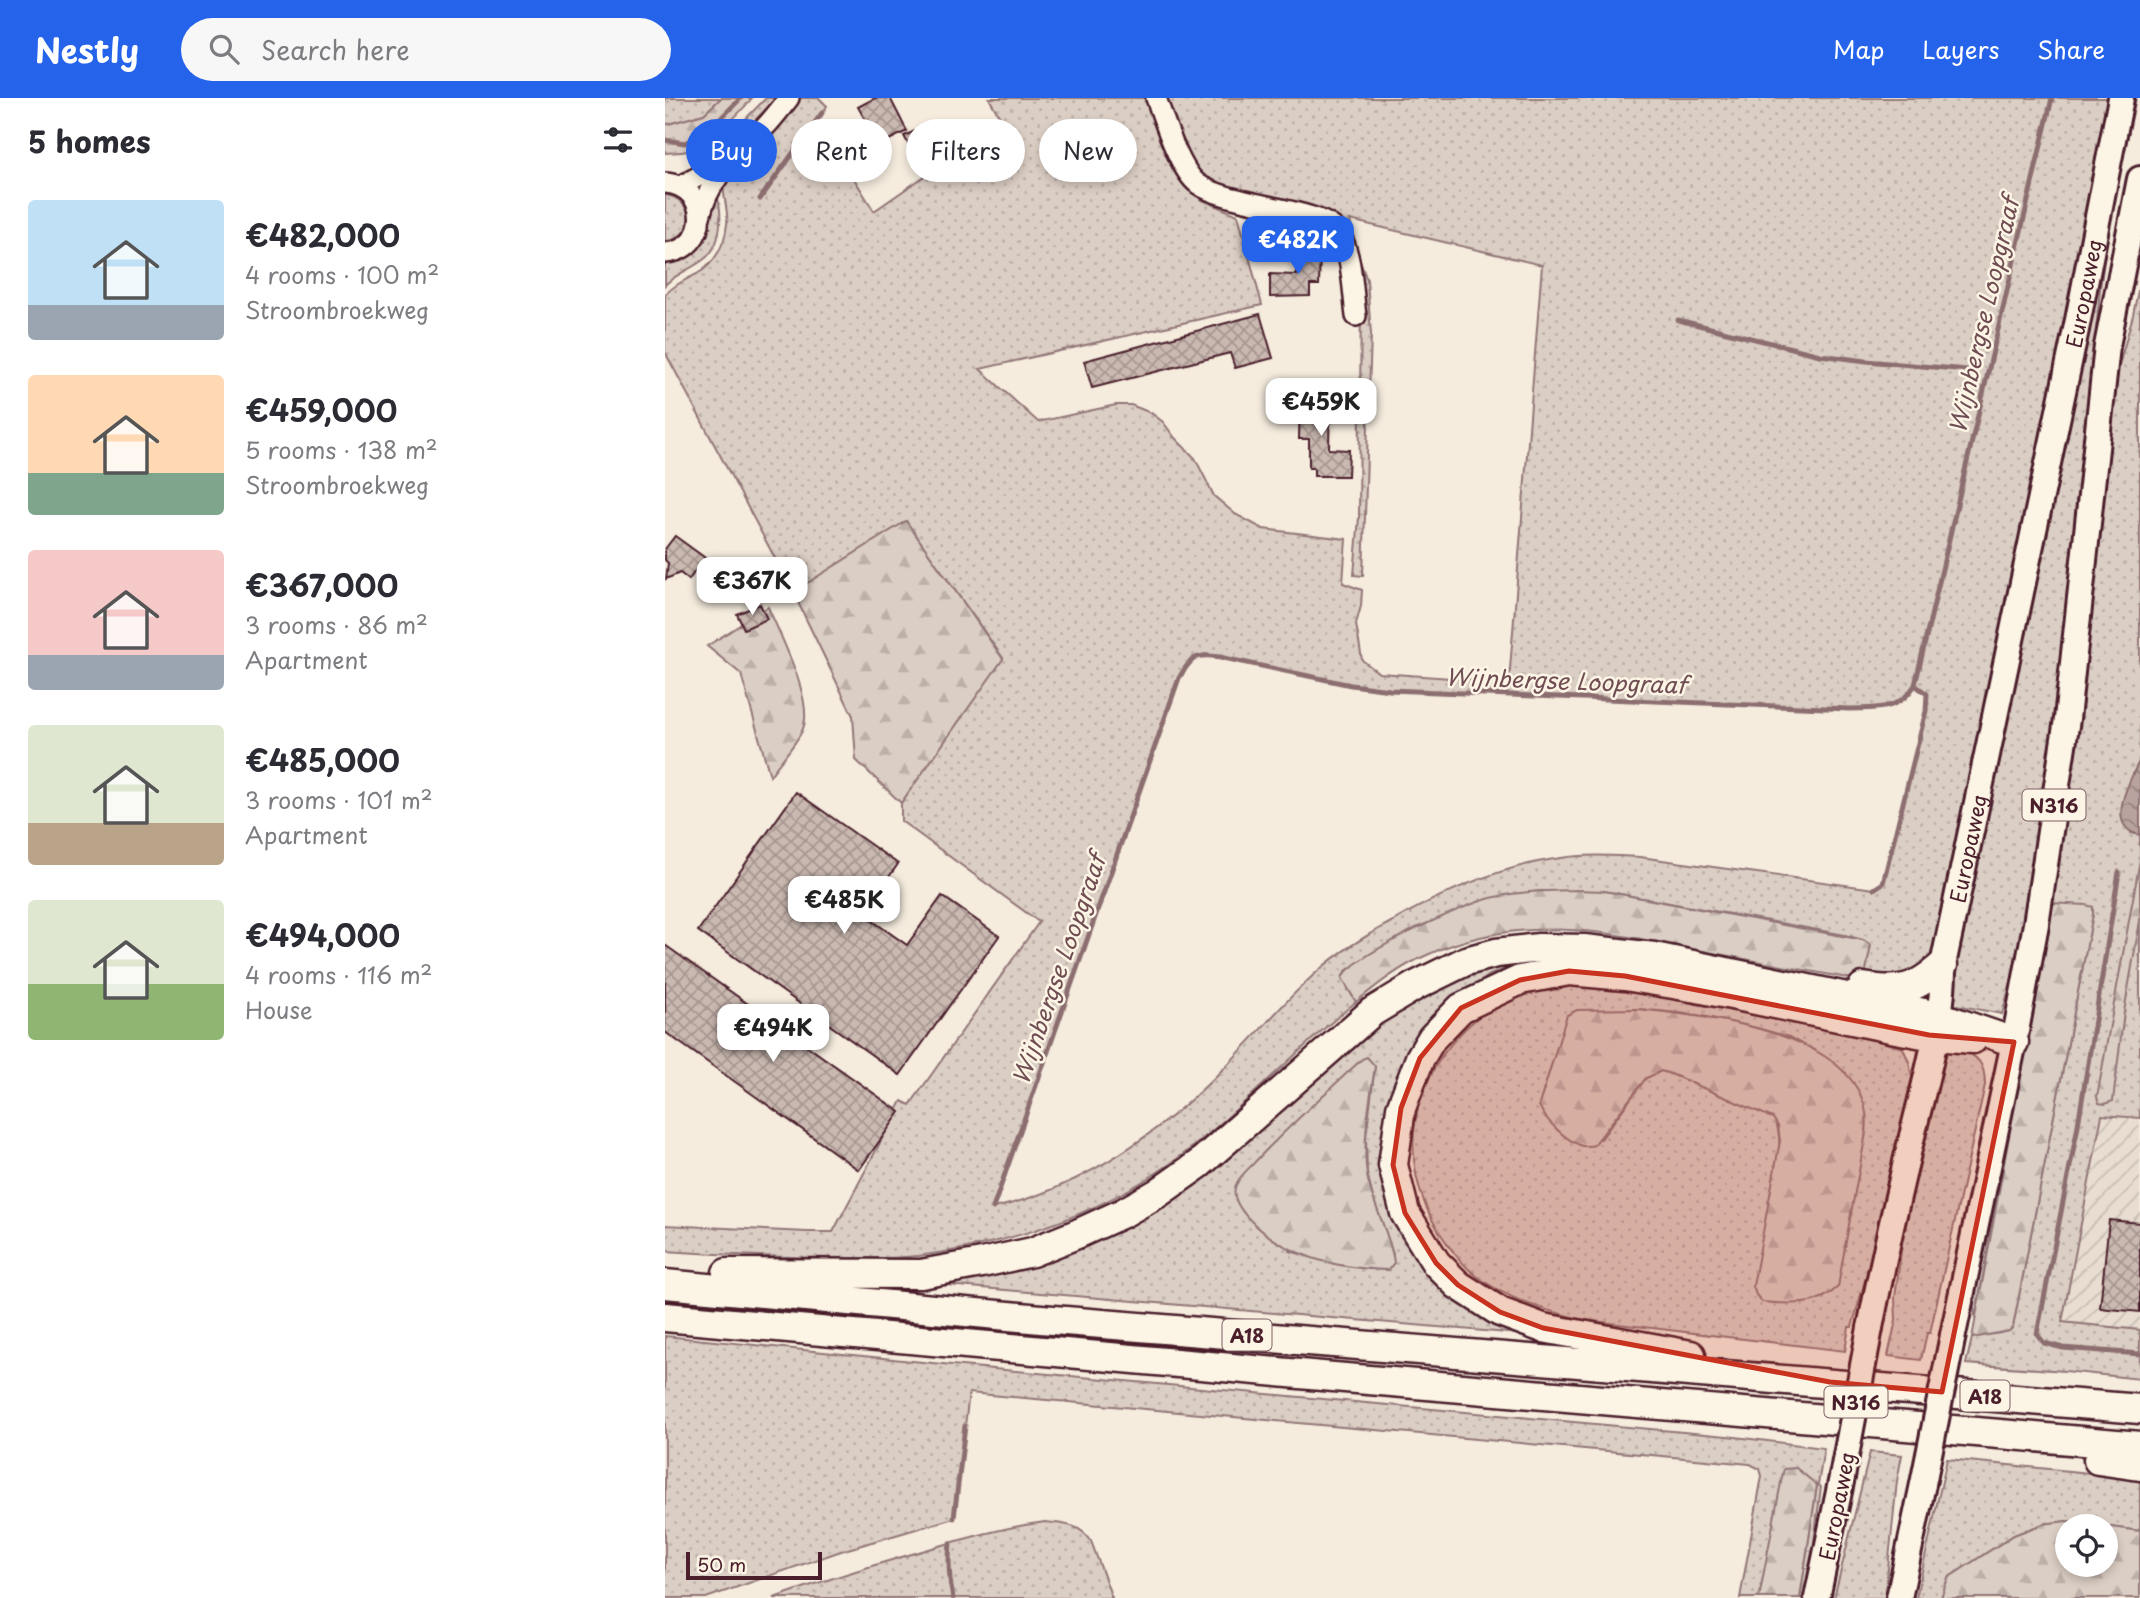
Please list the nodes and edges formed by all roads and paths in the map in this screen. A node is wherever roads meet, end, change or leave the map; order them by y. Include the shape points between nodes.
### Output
1 (789, 98) edge
2 (1156, 98) edge
3 (2121, 98) edge
4 (772, 119) edge
5 (2140, 180) edge
6 (715, 182) edge
7 (673, 185) edge
8 (700, 217) junction
9 (667, 254) edge
10 (1356, 316) dead end
11 (1943, 965) junction
12 (1798, 987) junction
13 (1936, 1026) junction
14 (2014, 1042) junction
15 (665, 1272) edge
16 (665, 1284) edge
17 (665, 1317) edge
18 (1830, 1382) junction
19 (2140, 1409) edge
20 (1975, 1432) junction
21 (2140, 1446) edge
22 (2140, 1466) edge
23 (1817, 1598) edge
24 (1899, 1598) edge

1 - 4 street
2 - 10 street via 1176,152 1196,183 1223,196 1319,219 1338,231 1347,250
3 - 11 main road, Europaweg / N316
5 - 14 main road, Europaweg / N316 via 2107,346 2067,719
6 - 8 street
7 - 8 street via 691,195
8 - 9 street via 692,240
11 - 12 highway, A18 via 1925,981 1891,991 1835,982
11 - 13 main road, Europaweg / N316 via 1944,987
12 - 13 highway, A18
12 - 15 highway, A18 via 1584,949 1496,953 1466,961 1372,1012 1199,1164 1158,1193 1031,1252 921,1274
13 - 14 highway, A18
13 - 18 highway, A18 via 1569,971 1520,980 1461,1008 1420,1058 1401,1108 1393,1165 1405,1213 1436,1263 1458,1285 1500,1312 1543,1328
13 - 23 main road, Europaweg / N316, bridge via 1888,1237
14 - 24 main road, Europaweg / N316, bridge
16 - 18 highway, A18
17 - 20 highway, A18
18 - 19 highway, A18
20 - 21 highway, A18
20 - 22 highway, A18

